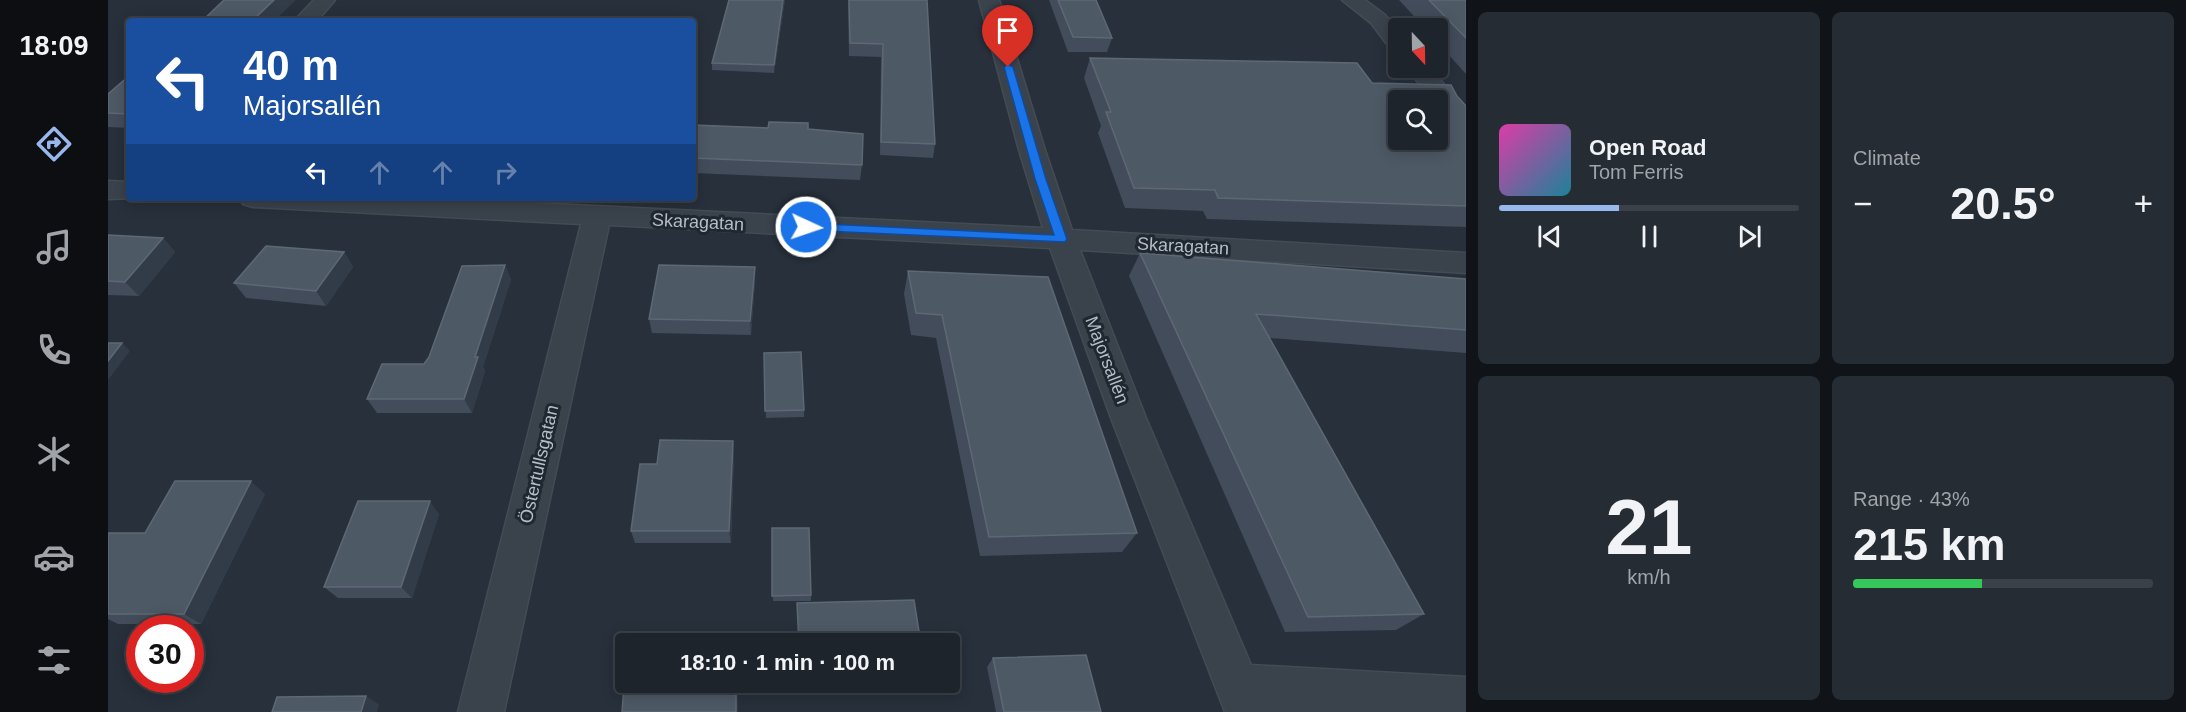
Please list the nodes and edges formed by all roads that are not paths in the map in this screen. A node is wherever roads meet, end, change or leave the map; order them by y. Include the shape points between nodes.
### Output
1 (325, 0) edge
2 (989, 0) edge
3 (1352, 0) edge
4 (309, 18) edge
5 (1388, 31) edge
6 (1426, 78) edge
7 (1466, 126) edge
8 (108, 190) edge
9 (126, 191) edge
10 (307, 201) edge
11 (597, 217) junction
12 (1061, 239) junction
13 (1466, 263) edge
14 (1466, 699) edge
15 (1243, 700) edge
16 (481, 712) edge

1 - 4 street
2 - 12 street, Majorsallén
3 - 5 street
6 - 7 street
8 - 9 street
10 - 11 street, Skaragatan
11 - 12 street, Skaragatan
11 - 16 street, Östertullsgatan
12 - 13 street, Skaragatan
12 - 15 street, Majorsallén
14 - 15 street

